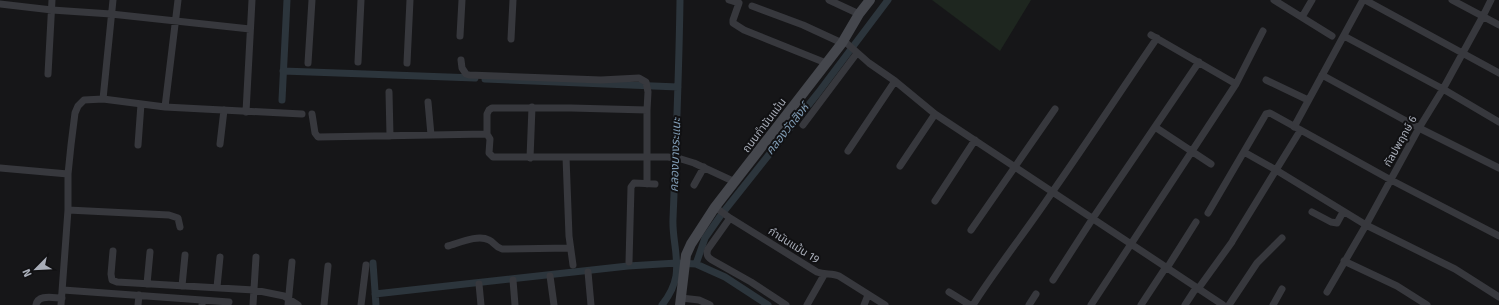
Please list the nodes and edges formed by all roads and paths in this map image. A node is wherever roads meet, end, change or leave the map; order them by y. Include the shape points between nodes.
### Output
1 (52, 0) edge
2 (113, 0) edge
3 (178, 0) edge
4 (252, 0) edge
5 (312, 0) edge
6 (361, 0) edge
7 (410, 0) edge
8 (462, 0) edge
9 (513, 0) edge
10 (729, 0) edge
11 (829, 0) edge
12 (870, 0) edge
13 (1274, 0) edge
14 (1312, 0) edge
15 (1364, 0) edge
16 (1452, 0) edge
17 (1491, 0) edge
18 (0, 4) edge
19 (752, 6) dead end
20 (52, 10) junction
21 (112, 14) junction
22 (860, 14) junction
23 (1484, 16) junction
24 (1302, 17) junction
25 (175, 21) junction
26 (1499, 24) edge
27 (250, 29) junction
28 (1264, 31) dead end
29 (460, 36) dead end
30 (1332, 36) dead end
31 (1344, 36) junction
32 (511, 39) dead end
33 (849, 46) junction
34 (1462, 54) junction
35 (461, 60) dead end
36 (308, 62) dead end
37 (358, 62) dead end
38 (1199, 62) junction
39 (407, 63) dead end
40 (826, 63) junction
41 (1499, 73) edge
42 (48, 74) dead end
43 (1322, 75) junction
44 (1266, 80) dead end
45 (895, 81) junction
46 (1236, 84) junction
47 (1443, 89) junction
48 (389, 92) dead end
49 (103, 99) junction
50 (1308, 100) junction
51 (428, 102) dead end
52 (141, 104) junction
53 (165, 107) junction
54 (532, 107) junction
55 (1055, 109) dead end
56 (224, 110) junction
57 (647, 110) junction
58 (246, 112) junction
59 (302, 114) dead end
60 (312, 114) dead end
61 (935, 114) junction
62 (1499, 122) edge
63 (803, 125) dead end
64 (1155, 127) junction
65 (1418, 128) junction
66 (1297, 129) junction
67 (487, 134) junction
68 (431, 135) junction
69 (390, 136) junction
70 (975, 140) junction
71 (220, 144) dead end
72 (138, 145) dead end
73 (848, 152) dead end
74 (1192, 152) junction
75 (1244, 152) junction
76 (566, 157) junction
77 (648, 157) junction
78 (530, 158) junction
79 (1211, 164) dead end
80 (900, 166) dead end
81 (1015, 166) junction
82 (704, 167) junction
83 (0, 168) edge
84 (1499, 168) edge
85 (1276, 170) junction
86 (68, 174) junction
87 (1391, 180) junction
88 (735, 182) junction
89 (647, 184) junction
90 (655, 184) dead end
91 (694, 185) dead end
92 (1053, 192) junction
93 (936, 201) dead end
94 (68, 210) junction
95 (1312, 212) dead end
96 (1343, 212) junction
97 (723, 213) junction
98 (1208, 213) dead end
99 (1092, 218) junction
100 (1196, 222) dead end
101 (1366, 225) junction
102 (180, 227) dead end
103 (971, 230) dead end
104 (1499, 236) edge
105 (1282, 238) dead end
106 (1131, 244) junction
107 (448, 246) dead end
108 (570, 248) junction
109 (113, 251) dead end
110 (150, 252) dead end
111 (185, 256) dead end
112 (220, 257) dead end
113 (256, 257) dead end
114 (1344, 261) junction
115 (292, 262) dead end
116 (629, 262) dead end
117 (366, 265) dead end
118 (573, 265) dead end
119 (328, 266) dead end
120 (1166, 268) junction
121 (588, 272) dead end
122 (826, 274) junction
123 (550, 276) dead end
124 (513, 280) dead end
125 (1053, 280) dead end
126 (147, 284) junction
127 (478, 284) dead end
128 (182, 286) junction
129 (217, 287) junction
130 (1197, 288) junction
131 (1282, 289) dead end
132 (62, 290) junction
133 (254, 290) junction
134 (949, 292) dead end
135 (1326, 292) dead end
136 (818, 294) dead end
137 (1036, 294) dead end
138 (138, 295) junction
139 (868, 295) junction
140 (1499, 297) edge
141 (680, 301) edge
142 (61, 302) edge
143 (229, 302) dead end
144 (288, 302) edge
145 (202, 303) edge
146 (36, 305) edge
147 (138, 305) edge
148 (253, 305) edge
149 (298, 305) edge
150 (324, 305) edge
151 (361, 305) edge
152 (481, 305) edge
153 (515, 305) edge
154 (554, 305) edge
155 (591, 305) edge
156 (710, 305) edge
157 (786, 305) edge
158 (807, 305) edge
159 (864, 305) edge
160 (885, 305) edge
161 (971, 305) edge
162 (1029, 305) edge
163 (1091, 305) edge
164 (1141, 305) edge
165 (1185, 305) edge
166 (1223, 305) edge
167 (1229, 305) edge
168 (1273, 305) edge
169 (1427, 305) edge

1 - 20 street
2 - 21 street
3 - 25 street
4 - 27 street
5 - 36 street
6 - 37 street
7 - 39 street
8 - 29 street
9 - 32 street
10 - 40 street via 739,3 733,23 744,30
11 - 22 street
12 - 22 street, ถนนกำนันแม้น
13 - 24 street
14 - 24 street
15 - 31 street
15 - 34 street
16 - 23 street
17 - 23 street, กัลปพฤกษ์ 6
18 - 20 street
19 - 33 street
20 - 21 street
20 - 42 street
21 - 25 street
21 - 49 street
22 - 33 street, ถนนกำนันแม้น
23 - 26 street
23 - 34 street, กัลปพฤกษ์ 6
24 - 30 street
25 - 27 street
25 - 53 street
27 - 58 street
28 - 46 street
31 - 43 street
31 - 47 street
33 - 40 street, ถนนกำนันแม้น
33 - 45 street
33 - 63 street
34 - 41 street
34 - 47 street, กัลปพฤกษ์ 6
35 - 57 street via 464,71 469,76 601,80 639,78 646,82
38 - 46 street
38 - 64 street
38 - 92 street via 1154,36
40 - 88 street, ถนนกำนันแม้น
43 - 50 street
43 - 65 street
44 - 50 street
45 - 61 street
45 - 73 street
46 - 74 street
47 - 62 street
47 - 65 street, กัลปพฤกษ์ 6
48 - 69 street
49 - 52 street
49 - 86 street via 84,100 78,106
50 - 66 street
51 - 68 street
52 - 53 street
52 - 72 street
53 - 56 street
54 - 57 street
54 - 67 street via 500,107 489,110
54 - 78 street
55 - 81 street
56 - 58 street
56 - 71 street
57 - 77 street
58 - 59 street
60 - 69 street via 314,133 318,137
61 - 70 street
61 - 80 street
64 - 74 street
64 - 99 street
65 - 84 street
65 - 87 street, กัลปพฤกษ์ 6
66 - 75 street via 1275,114 1266,114
66 - 85 street
66 - 87 street
67 - 68 street
67 - 78 street via 490,139 489,153 493,157
68 - 69 street
70 - 81 street
70 - 93 street
74 - 79 street
74 - 106 street
75 - 85 street
75 - 98 street
76 - 77 street
76 - 78 street
76 - 108 street
77 - 82 street via 681,159
77 - 89 street
81 - 92 street
81 - 103 street
82 - 88 street
82 - 91 street
83 - 86 street
85 - 96 street
85 - 130 street via 1232,241
86 - 94 street
87 - 101 street, กัลปพฤกษ์ 6
87 - 104 street
88 - 97 street, ถนนกำนันแม้น
89 - 90 street
89 - 116 street via 634,183 632,187
92 - 99 street
92 - 161 street
94 - 102 street via 169,215 178,218
94 - 132 street
95 - 96 street via 1337,223
96 - 101 street
97 - 122 street, กำนันแม้น 19 via 817,272
97 - 141 street, ถนนกำนันแม้น via 691,244 686,255
97 - 157 street via 707,256
99 - 106 street
99 - 125 street
100 - 120 street
101 - 114 street, กัลปพฤกษ์ 6
101 - 140 street via 1455,270
105 - 167 street via 1257,263
106 - 120 street
106 - 163 street
107 - 108 street via 484,238 491,240 498,248
108 - 118 street
109 - 126 street via 112,280
110 - 126 street
111 - 128 street
112 - 129 street
113 - 133 street
114 - 135 street, กัลปพฤกษ์ 6
114 - 169 street via 1397,286
115 - 144 street
117 - 151 street
119 - 150 street
120 - 130 street
120 - 164 street
121 - 155 street
122 - 136 street
122 - 139 street, กำนันแม้น 19 via 839,276
122 - 158 street
123 - 154 street
124 - 153 street
126 - 128 street
127 - 152 street
128 - 129 street
129 - 133 street
130 - 165 street
130 - 166 street
131 - 168 street
132 - 138 street
132 - 142 street
133 - 144 street via 284,296
133 - 148 street
134 - 161 street
137 - 162 street
138 - 145 street
138 - 147 street
139 - 159 street
139 - 160 street, กำนันแม้น 19
141 - 156 street via 699,300
142 - 146 street via 40,298
143 - 145 street
144 - 149 street

